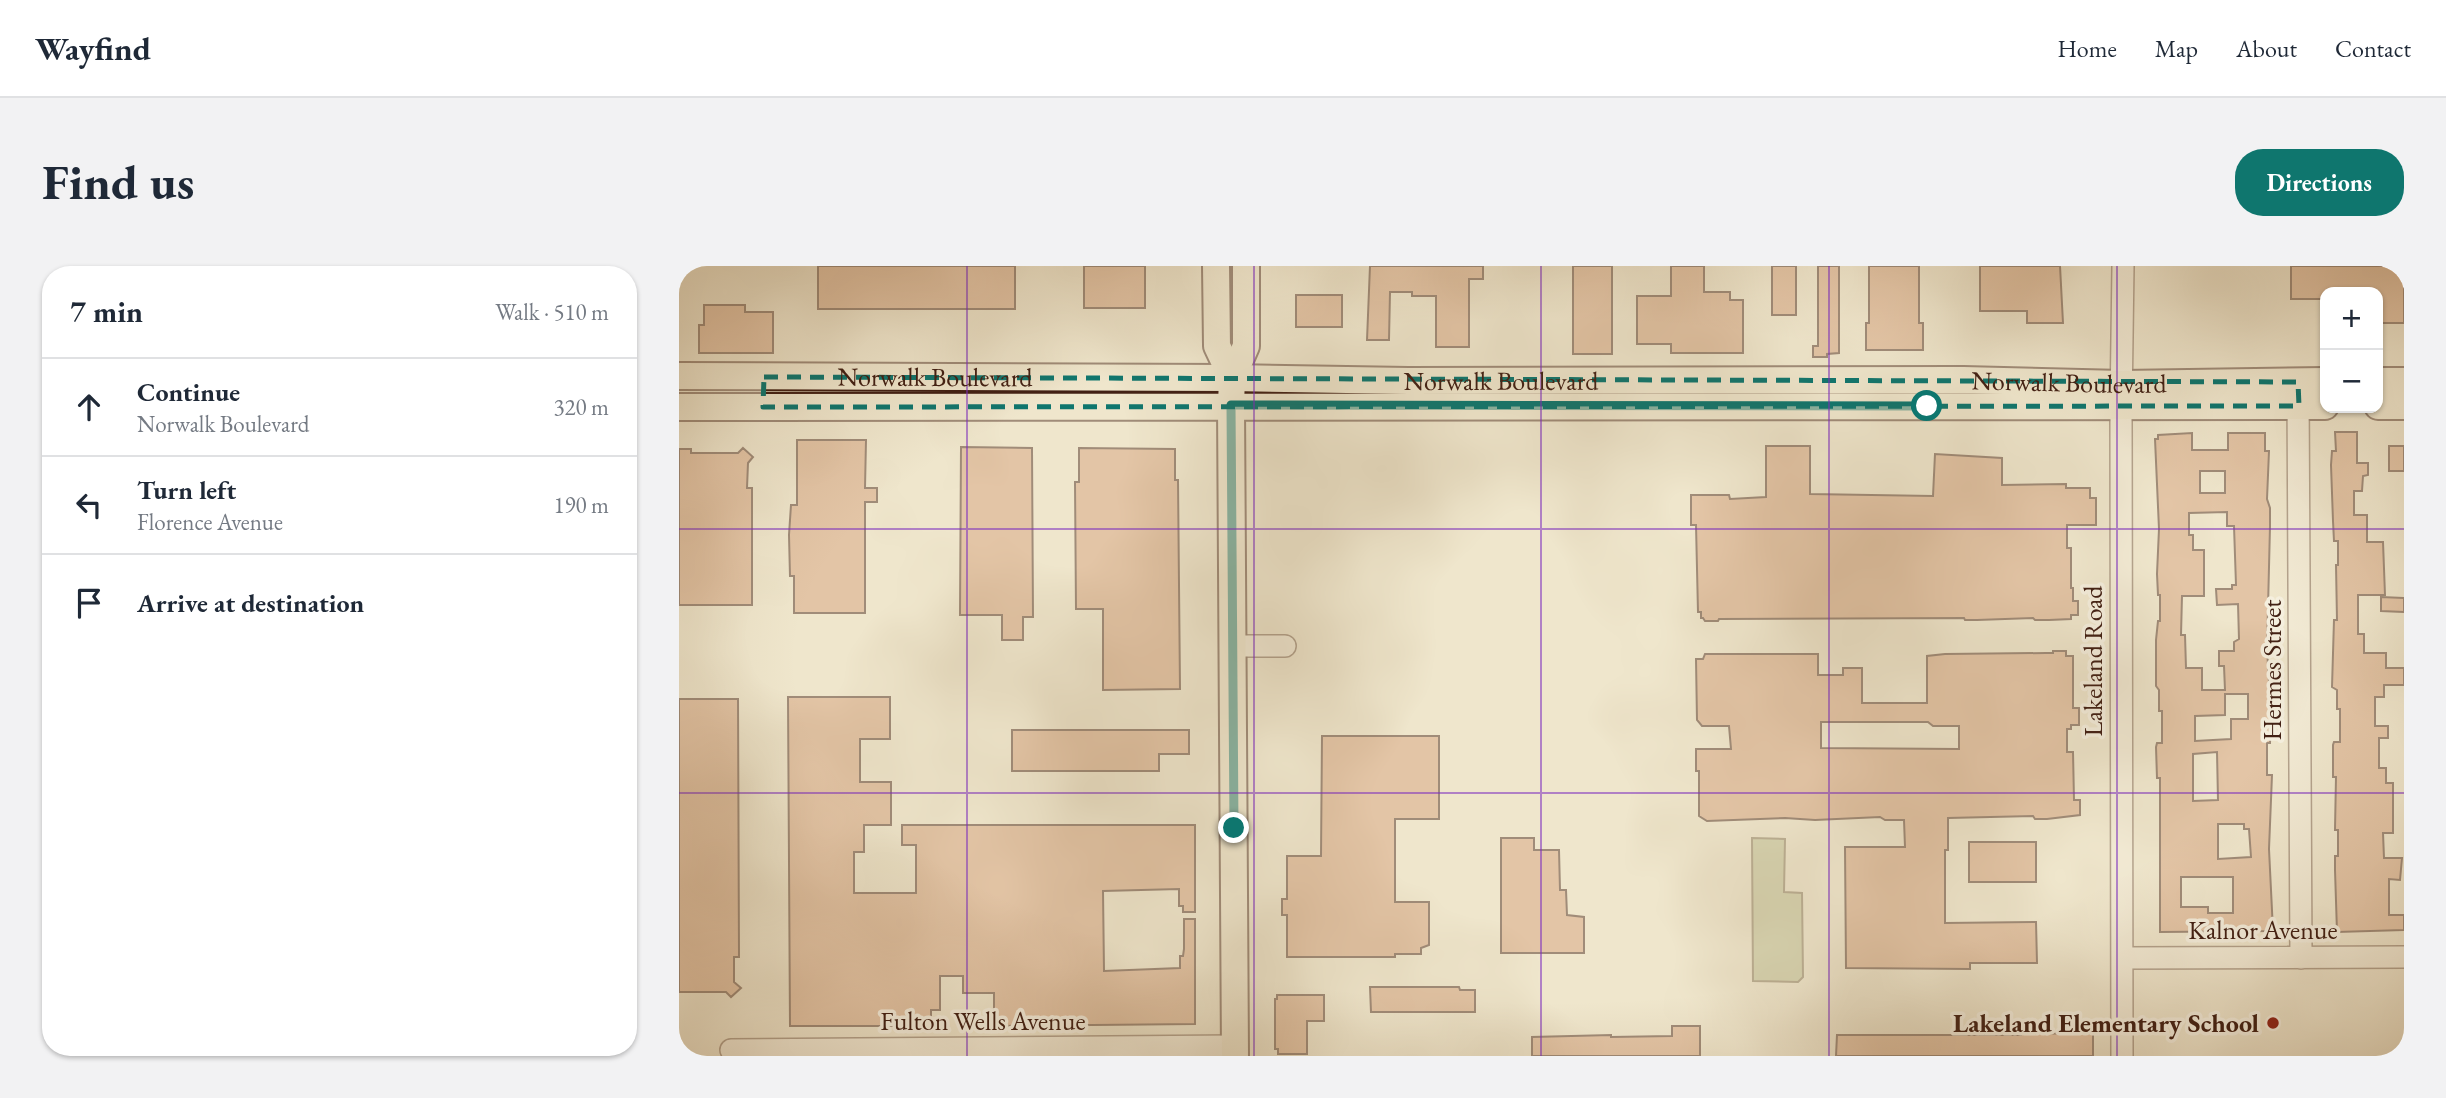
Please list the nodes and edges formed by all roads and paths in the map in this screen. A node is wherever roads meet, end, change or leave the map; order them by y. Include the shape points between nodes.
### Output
1 (1216, 266) edge
2 (1246, 266) edge
3 (2123, 266) edge
4 (679, 376) edge
5 (764, 377) junction
6 (1232, 378) junction
7 (2383, 381) edge
8 (2404, 381) edge
9 (2320, 384) edge
10 (2299, 394) junction
11 (2121, 396) junction
12 (2320, 404) edge
13 (1231, 405) junction
14 (2383, 406) edge
15 (2404, 406) edge
16 (679, 407) edge
17 (763, 407) junction
18 (1234, 646) junction
19 (1285, 646) dead end
20 (2404, 957) edge
21 (2123, 958) junction
22 (2301, 958) junction
23 (731, 1050) dead end
24 (1234, 1051) edge
25 (2122, 1056) edge

1 - 6 main road via 1217,346
2 - 6 main road via 1246,346
3 - 11 street, Lakeland Road
4 - 5 main road, Norwalk Boulevard
5 - 6 main road, Norwalk Boulevard
5 - 17 main road
6 - 11 main road, Norwalk Boulevard via 1963,380
6 - 13 main road
7 - 8 main road
9 - 10 main road, Norwalk Boulevard
10 - 11 main road, Norwalk Boulevard
10 - 12 main road, Norwalk Boulevard
10 - 22 street, Hermes Street
11 - 13 main road, Norwalk Boulevard
11 - 21 street, Lakeland Road
13 - 17 main road, Norwalk Boulevard
13 - 18 main road
14 - 15 main road
16 - 17 main road, Norwalk Boulevard
18 - 19 street
18 - 24 main road
20 - 22 street, Kalnor Avenue
21 - 22 street, Kalnor Avenue
21 - 25 street, Lakeland Road
23 - 24 street, Fulton Wells Avenue

